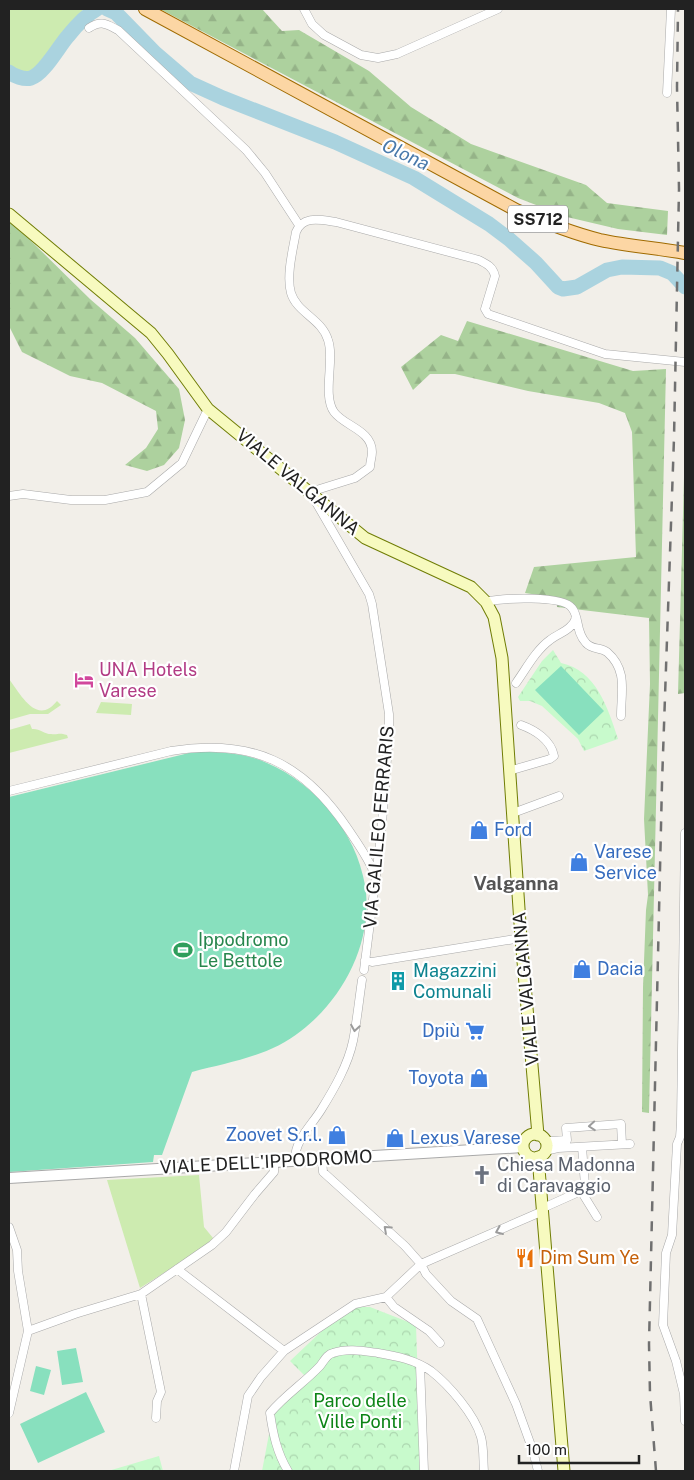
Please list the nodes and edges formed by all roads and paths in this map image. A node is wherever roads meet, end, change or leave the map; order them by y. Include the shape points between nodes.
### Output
1 (145, 9) edge
2 (304, 9) edge
3 (498, 9) edge
4 (671, 9) edge
5 (89, 28) dead end
6 (668, 93) dead end
7 (9, 214) edge
8 (299, 225) junction
9 (685, 253) edge
10 (685, 362) edge
11 (208, 409) junction
12 (310, 492) junction
13 (9, 496) edge
14 (486, 602) junction
15 (576, 616) junction
16 (516, 683) dead end
17 (621, 716) dead end
18 (521, 725) dead end
19 (509, 771) junction
20 (9, 791) edge
21 (559, 796) dead end
22 (512, 813) junction
23 (685, 833) edge
24 (379, 849) junction
25 (362, 850) junction
26 (376, 877) junction
27 (521, 938) junction
28 (365, 960) junction
29 (364, 970) dead end
30 (362, 980) dead end
31 (621, 1124) junction
32 (630, 1124) dead end
33 (567, 1144) junction
34 (542, 1146) junction
35 (523, 1147) junction
36 (582, 1147) junction
37 (322, 1159) junction
38 (295, 1161) junction
39 (274, 1162) junction
40 (9, 1178) edge
41 (581, 1191) junction
42 (543, 1210) junction
43 (597, 1217) dead end
44 (9, 1227) edge
45 (421, 1264) junction
46 (177, 1269) junction
47 (9, 1271) edge
48 (18, 1271) junction
49 (140, 1294) junction
50 (386, 1297) junction
51 (28, 1331) junction
52 (440, 1343) dead end
53 (284, 1352) junction
54 (416, 1364) junction
55 (9, 1412) edge
56 (156, 1418) dead end
57 (685, 1421) edge
58 (234, 1471) edge
59 (288, 1471) edge
60 (424, 1471) edge
61 (484, 1471) edge
62 (538, 1471) edge
63 (564, 1471) edge

1 - 9 main road, SS712 via 516,210 561,229 600,240
2 - 3 street via 319,32 372,58 391,56
4 - 6 street
5 - 8 street via 101,23 118,30 212,117 265,173
7 - 11 main road, VIALE VALGANNA via 151,334
8 - 10 street via 316,219 336,222 479,260 490,266 495,276 486,306 488,314 604,354
8 - 12 street via 289,281 291,293 296,304 324,330 329,341 329,388 333,411 368,439 372,450 370,467 355,478
11 - 12 main road, VIALE VALGANNA
11 - 13 street via 182,463 147,492 106,500 71,500 23,494
12 - 14 main road, VIALE VALGANNA via 366,538 471,587
12 - 24 street, VIA GALILEO FERRARIS via 368,594 378,635 389,714
14 - 15 street via 500,598 547,600 569,604
14 - 19 main road, VIALE VALGANNA via 494,617 502,658
15 - 16 street via 571,627 541,648
15 - 17 street via 586,644 607,652 622,671
18 - 19 street via 541,735 554,756
19 - 22 main road, VIALE VALGANNA
20 - 25 street via 171,751 193,747 232,748 270,759 302,777 333,808
21 - 22 street
22 - 27 main road, VIALE VALGANNA
23 - 57 street via 681,1123 672,1235 666,1253 663,1325 684,1394
24 - 25 street via 373,854
24 - 26 street, VIA GALILEO FERRARIS
25 - 26 street
26 - 28 street, VIA GALILEO FERRARIS
27 - 28 street via 372,962
27 - 34 main road, VIALE VALGANNA
28 - 29 street, VIA GALILEO FERRARIS
30 -> 38 street via 352,1042 340,1078 303,1134
31 - 32 street
31 -> 33 street via 566,1128
31 - 36 street via 626,1144
33 - 34 street via 551,1149
33 - 36 street
34 - 35 main road via 533,1158 524,1152
34 - 35 main road via 529,1135
34 - 42 main road, VIALE VALGANNA
35 - 37 street, VIALE DELL'IPPODROMO
36 - 41 street via 584,1185
37 - 38 street, VIALE DELL'IPPODROMO
45 -> 37 street via 323,1172
38 - 39 street, VIALE DELL'IPPODROMO
39 - 40 street, VIALE DELL'IPPODROMO
39 - 46 street via 274,1172 226,1232
41 - 42 street
41 - 43 street
42 -> 45 street
42 - 63 main road, VIALE VALGANNA
44 - 48 street via 17,1250
45 - 50 street
45 - 62 street via 451,1301 477,1319 516,1404
46 - 49 street
46 - 53 street
47 - 48 street
48 - 51 street
49 - 51 street
49 - 56 street via 161,1392
50 - 52 street
50 - 53 street via 355,1304
51 - 55 street
53 - 58 street via 248,1396
54 - 59 street via 395,1356 362,1351 330,1353 270,1413 275,1442
54 - 60 street
54 - 61 street via 440,1379 475,1421 482,1438

